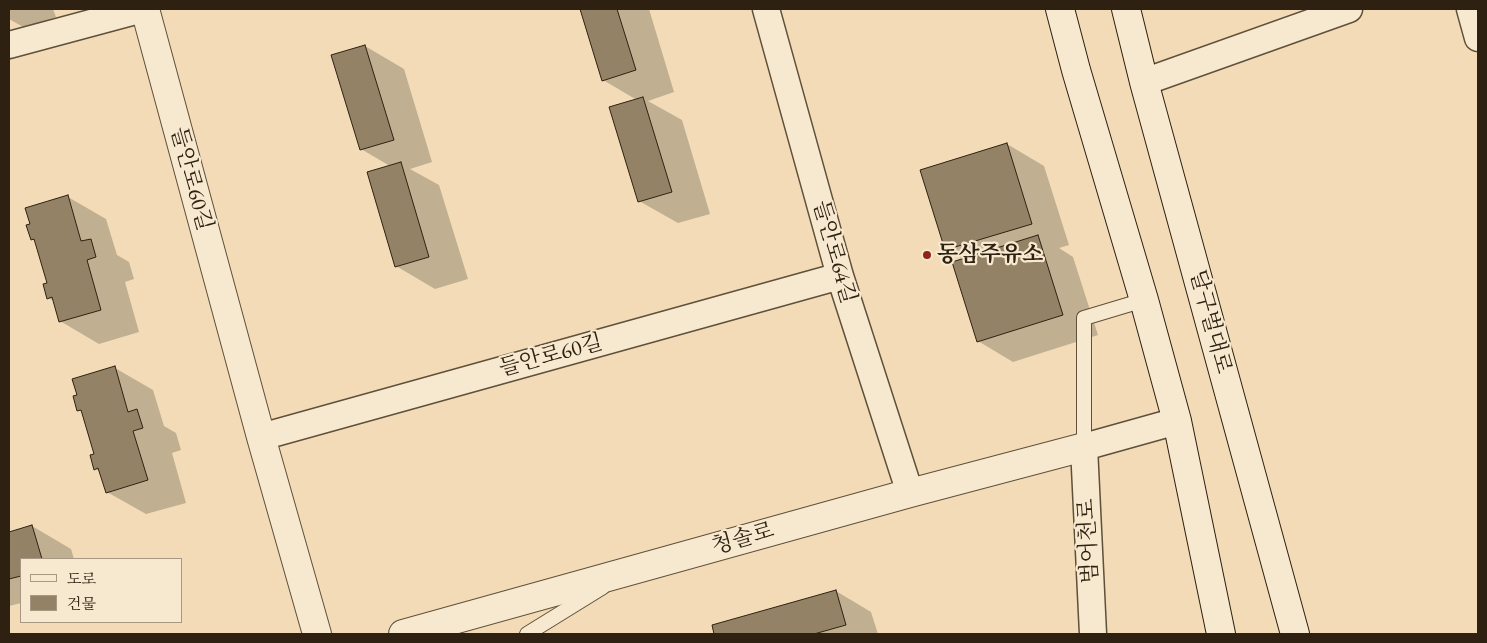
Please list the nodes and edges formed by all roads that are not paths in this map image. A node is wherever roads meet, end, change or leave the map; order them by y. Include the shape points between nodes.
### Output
1 (144, 9) edge
2 (766, 9) edge
3 (1060, 9) edge
4 (1126, 9) edge
5 (1350, 9) edge
6 (1470, 9) edge
7 (1478, 38) edge
8 (9, 45) edge
9 (1144, 82) junction
10 (840, 276) junction
11 (1144, 300) junction
12 (1176, 421) junction
13 (261, 436) junction
14 (1084, 447) junction
15 (910, 493) junction
16 (629, 571) junction
17 (317, 634) edge
18 (402, 634) edge
19 (527, 634) edge
20 (1093, 634) edge
21 (1221, 634) edge
22 (1295, 634) edge

1 - 8 street
1 - 13 street, 들안로60길
2 - 10 street, 들안로64길
3 - 11 street
4 - 9 street, 달구벌대로
5 - 9 street
6 - 7 street
9 - 22 street, 달구벌대로
10 - 13 street, 들안로60길
10 - 15 street, 들안로64길
11 - 12 street
11 - 14 lane via 1084,318
12 - 14 street
12 - 21 street
13 - 17 street, 들안로60길
14 - 15 street, 청솔로
14 - 20 street, 범어천로
15 - 16 street, 청솔로
16 - 18 street, 청솔로
16 - 19 lane

